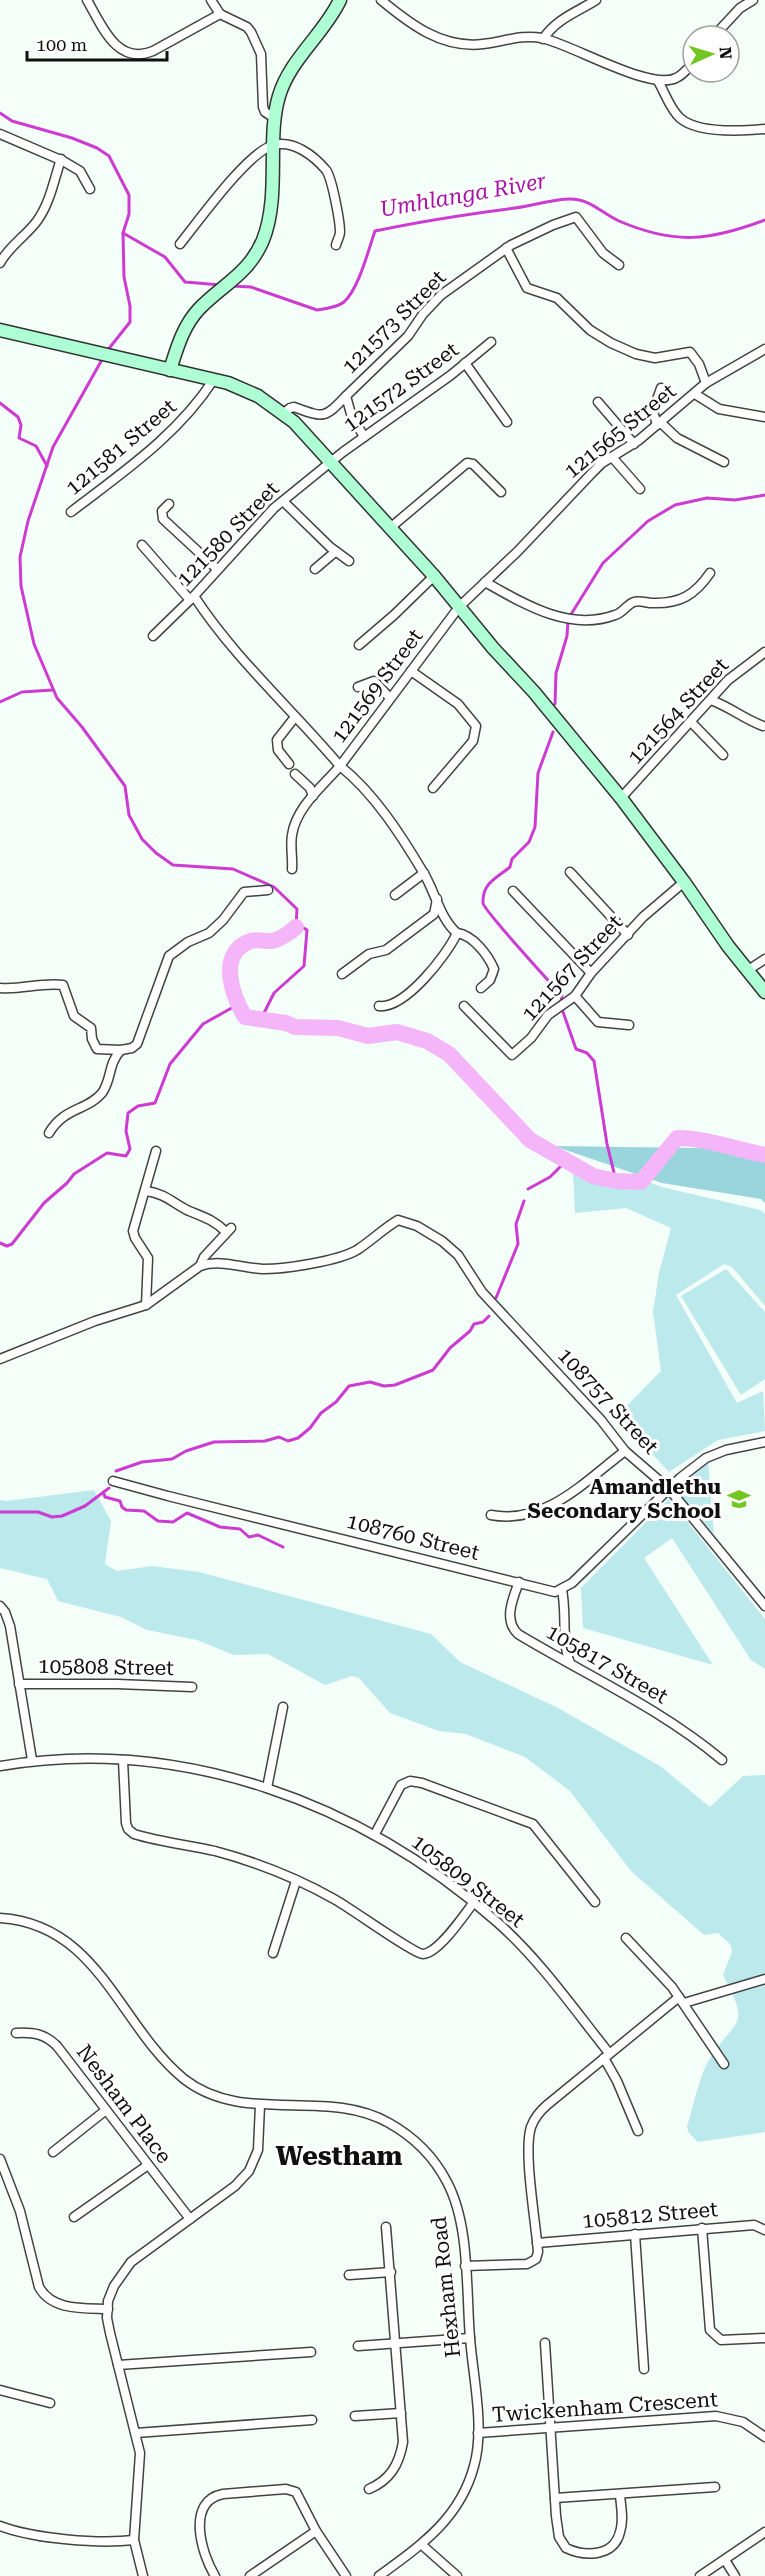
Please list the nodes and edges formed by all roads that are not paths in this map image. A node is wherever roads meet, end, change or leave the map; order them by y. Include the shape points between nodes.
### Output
1 (87, 0) edge
2 (211, 0) edge
3 (340, 0) edge
4 (381, 0) edge
5 (596, 0) edge
6 (753, 0) edge
7 (220, 14) junction
8 (725, 24) edge
9 (543, 39) junction
10 (681, 74) edge
11 (658, 81) junction
12 (276, 119) junction
13 (765, 129) edge
14 (0, 134) edge
15 (274, 145) junction
16 (61, 159) junction
17 (90, 189) dead end
18 (180, 244) dead end
19 (336, 245) dead end
20 (506, 248) junction
21 (0, 263) edge
22 (619, 265) dead end
23 (0, 330) edge
24 (491, 342) dead end
25 (765, 349) edge
26 (465, 363) junction
27 (170, 370) junction
28 (214, 379) junction
29 (706, 383) junction
30 (661, 388) dead end
31 (695, 394) junction
32 (346, 396) junction
33 (598, 402) dead end
34 (284, 413) junction
35 (765, 417) edge
36 (507, 422) dead end
37 (658, 424) junction
38 (364, 437) junction
39 (634, 444) junction
40 (612, 457) junction
41 (332, 461) junction
42 (724, 462) dead end
43 (640, 489) dead end
44 (501, 492) dead end
45 (283, 501) junction
46 (169, 504) dead end
47 (71, 512) dead end
48 (390, 528) junction
49 (142, 545) dead end
50 (335, 552) junction
51 (349, 561) dead end
52 (217, 569) junction
53 (315, 569) dead end
54 (710, 573) dead end
55 (434, 576) junction
56 (485, 582) junction
57 (192, 598) junction
58 (459, 607) junction
59 (153, 636) dead end
60 (359, 645) dead end
61 (765, 652) edge
62 (411, 671) junction
63 (358, 687) dead end
64 (390, 698) junction
65 (711, 700) junction
66 (295, 717) junction
67 (692, 722) junction
68 (763, 726) dead end
69 (723, 755) dead end
70 (289, 764) dead end
71 (340, 766) junction
72 (296, 774) dead end
73 (433, 788) dead end
74 (313, 796) junction
75 (621, 798) junction
76 (292, 869) dead end
77 (570, 872) dead end
78 (424, 873) junction
79 (684, 882) junction
80 (268, 890) dead end
81 (513, 891) dead end
82 (395, 895) dead end
83 (437, 899) junction
84 (457, 933) junction
85 (628, 935) junction
86 (765, 959) edge
87 (748, 970) junction
88 (591, 973) junction
89 (342, 974) dead end
90 (0, 988) edge
91 (481, 988) dead end
92 (765, 992) edge
93 (575, 996) junction
94 (379, 1006) dead end
95 (464, 1006) dead end
96 (629, 1025) dead end
97 (121, 1050) junction
98 (49, 1133) dead end
99 (156, 1150) dead end
100 (146, 1191) junction
101 (200, 1266) junction
102 (146, 1305) junction
103 (0, 1359) edge
104 (765, 1442) edge
105 (626, 1450) junction
106 (113, 1481) dead end
107 (669, 1489) junction
108 (491, 1515) dead end
109 (519, 1582) junction
110 (562, 1590) junction
111 (0, 1606) edge
112 (765, 1606) edge
113 (570, 1663) junction
114 (19, 1684) junction
115 (192, 1687) dead end
116 (283, 1707) dead end
117 (32, 1760) junction
118 (123, 1760) junction
119 (722, 1760) dead end
120 (0, 1766) edge
121 (267, 1788) junction
122 (375, 1834) junction
123 (296, 1881) junction
124 (474, 1902) junction
125 (595, 1902) dead end
126 (0, 1918) edge
127 (626, 1938) dead end
128 (273, 1953) dead end
129 (765, 1979) edge
130 (682, 2000) junction
131 (16, 2033) dead end
132 (606, 2055) junction
133 (724, 2064) dead end
134 (260, 2105) junction
135 (106, 2110) junction
136 (639, 2131) dead end
137 (53, 2152) dead end
138 (0, 2159) edge
139 (148, 2165) junction
140 (74, 2217) dead end
141 (190, 2219) junction
142 (386, 2227) dead end
143 (702, 2228) junction
144 (765, 2230) edge
145 (635, 2234) junction
146 (537, 2244) junction
147 (465, 2266) junction
148 (391, 2272) junction
149 (349, 2275) dead end
150 (108, 2309) junction
151 (470, 2338) junction
152 (765, 2338) edge
153 (396, 2343) junction
154 (545, 2343) dead end
155 (358, 2346) dead end
156 (311, 2352) dead end
157 (118, 2365) junction
158 (644, 2369) dead end
159 (0, 2390) edge
160 (50, 2403) dead end
161 (401, 2413) junction
162 (355, 2416) dead end
163 (312, 2420) dead end
164 (550, 2428) junction
165 (136, 2433) junction
166 (478, 2433) junction
167 (765, 2437) edge
168 (715, 2487) dead end
169 (369, 2489) dead end
170 (620, 2494) junction
171 (555, 2498) junction
172 (0, 2526) edge
173 (316, 2531) junction
174 (765, 2532) edge
175 (134, 2540) junction
176 (422, 2545) junction
177 (724, 2560) junction
178 (143, 2576) edge
179 (215, 2576) edge
180 (250, 2576) edge
181 (346, 2576) edge
182 (379, 2576) edge
183 (457, 2576) edge
184 (700, 2576) edge
185 (735, 2576) edge

1 - 7 street via 112,40 124,51 143,56
2 - 7 street
3 - 12 street via 283,85
4 - 9 street via 407,23 447,41 467,45 529,36
5 - 9 street via 558,22
6 - 8 street
7 - 12 street via 251,32 261,54 263,107
9 - 11 street
10 - 11 street via 675,79
11 - 13 street via 684,121 732,132
12 - 15 street
14 - 16 street
15 - 18 street via 259,152 228,183
15 - 19 street via 293,145 329,174 340,232
15 - 27 street via 271,206 254,257 237,278 198,310 182,334
16 - 17 street via 80,171
16 - 21 street via 42,214
20 - 22 street, 121573 Street via 576,217 603,253
20 - 29 street via 524,284 557,298 590,330 622,349 645,356 664,358 690,352
20 - 32 street, 121573 Street via 441,295 408,336
23 - 27 street
24 - 26 street, 121572 Street
25 - 29 street, 121565 Street
26 - 36 street
26 - 38 street, 121572 Street
27 - 28 street
28 - 34 street via 258,396
28 - 47 street, 121581 Street via 192,411 163,441
29 - 31 street, 121565 Street
30 - 37 street via 653,411
31 - 35 street via 719,409
31 - 37 street, 121565 Street
32 - 34 street via 326,416 292,407
32 - 38 street, 121573 Street
33 - 39 street
34 - 41 street
37 - 39 street, 121565 Street
37 - 42 street
38 - 41 street, 121572 Street
39 - 40 street, 121565 Street
40 - 43 street
40 - 56 street, 121565 Street
41 - 45 street, 121580 Street
41 - 48 street
44 - 48 street via 473,464 467,463
45 - 50 street
45 - 52 street, 121580 Street
46 - 52 street via 162,511 163,519
48 - 55 street
49 - 57 street
50 - 51 street
50 - 53 street
52 - 57 street, 121580 Street
54 - 56 street via 687,597 671,603 634,602 615,615 594,619 550,615
55 - 58 street
55 - 60 street
56 - 58 street, 121565 Street
57 - 59 street, 121580 Street
57 - 66 street
58 - 62 street, 121569 Street
58 - 75 street
61 - 65 street, 121564 Street via 728,680
62 - 64 street, 121569 Street
62 - 73 street via 458,704 476,726 473,741
63 - 64 street via 374,681
64 - 71 street, 121569 Street
65 - 67 street, 121564 Street
65 - 68 street
66 - 70 street via 278,740 278,750
66 - 71 street
67 - 69 street
67 - 75 street, 121564 Street
71 - 74 street
71 - 78 street, 121569 Street via 371,798
72 - 74 street
74 - 76 street via 297,818 291,836
75 - 79 street
77 - 85 street
78 - 82 street
78 - 83 street, 121569 Street
79 - 85 street, 121567 Street
79 - 87 street
80 - 97 street via 244,892 208,933 169,956 137,1044
81 - 88 street
83 - 84 street, 121569 Street via 449,926
83 - 89 street via 434,914 386,950 369,954
84 - 91 street via 472,940 489,957 494,969
84 - 94 street via 440,961 398,1002
85 - 88 street, 121567 Street
86 - 87 street
87 - 92 street
88 - 93 street, 121567 Street
90 - 97 street via 63,986 74,1016 91,1028 96,1048
93 - 95 street, 121567 Street via 548,1015 512,1055
93 - 96 street via 598,1022
97 - 98 street via 112,1058 108,1083 101,1094 70,1111
99 - 100 street
100 - 101 street via 166,1195 229,1230
100 - 102 street via 133,1231 148,1257
101 - 102 street
101 - 105 street, 108757 Street via 223,1263 268,1269 332,1261 359,1248 398,1220 417,1226 458,1255 482,1292
102 - 103 street
104 - 107 street via 713,1454
105 - 107 street, 108757 Street
105 - 108 street via 566,1497 531,1514 516,1518
106 - 109 street, 108760 Street
107 - 110 street
107 - 112 street, 108757 Street
109 - 110 street, 108760 Street via 555,1592
109 - 113 street, 105817 Street via 511,1603 513,1629
110 - 113 street via 565,1647
111 - 114 street via 10,1626
113 - 119 street, 105817 Street via 672,1722
114 - 115 street, 105808 Street
114 - 117 street
116 - 121 street
117 - 118 street, 105809 Street
117 - 120 street, 105809 Street
118 - 121 street, 105809 Street via 190,1767
118 - 123 street via 128,1830 255,1863
121 - 122 street, 105809 Street via 303,1800
122 - 124 street, 105809 Street
122 - 125 street via 401,1785 410,1781 422,1783 532,1824
123 - 124 street via 353,1909 420,1954 437,1948
123 - 128 street
124 - 132 street, 105809 Street via 545,1970
126 - 134 street, Hexham Road via 32,1924 83,1955 186,2080 224,2099
127 - 130 street
129 - 130 street
130 - 132 street
130 - 133 street
131 - 135 street, Nesham Place via 38,2034 51,2040
132 - 136 street, 105809 Street
132 - 146 street via 547,2105 531,2128 529,2156
134 - 141 street via 258,2150 249,2171
134 - 147 street, Hexham Road via 348,2110 387,2121 404,2132 422,2147 449,2184 461,2229
135 - 137 street
135 - 139 street, Nesham Place
138 - 150 street via 14,2189 44,2296 73,2307
139 - 140 street
139 - 141 street, Nesham Place
141 - 150 street via 131,2262 114,2286
142 - 148 street
143 - 144 street, 105812 Street via 754,2225
143 - 145 street, 105812 Street
143 - 152 street via 710,2330 721,2340
145 - 146 street, 105812 Street
145 - 158 street
146 - 147 street via 537,2256 532,2262
147 - 151 street, Hexham Road
148 - 149 street
148 - 153 street
150 - 157 street
151 - 153 street
151 - 166 street, Hexham Road
153 - 155 street
153 - 161 street
154 - 164 street
156 - 157 street
157 - 165 street
159 - 160 street
161 - 162 street
161 - 169 street via 403,2442 398,2462 385,2481
163 - 165 street
164 - 166 street, Twickenham Crescent
164 - 167 street, Twickenham Crescent via 716,2416 743,2422
164 - 171 street
165 - 175 street via 140,2467
166 - 176 street, Hexham Road via 474,2466 459,2503
168 - 170 street
170 - 171 street
170 - 171 street via 621,2531 616,2542 608,2550 585,2554 574,2552 559,2538
172 - 175 street via 98,2542
173 - 179 street via 292,2490 216,2495 204,2505 199,2519
173 - 180 street
173 - 181 street
174 - 177 street
175 - 178 street
176 - 182 street, Hexham Road
176 - 183 street
177 - 184 street
177 - 185 street

